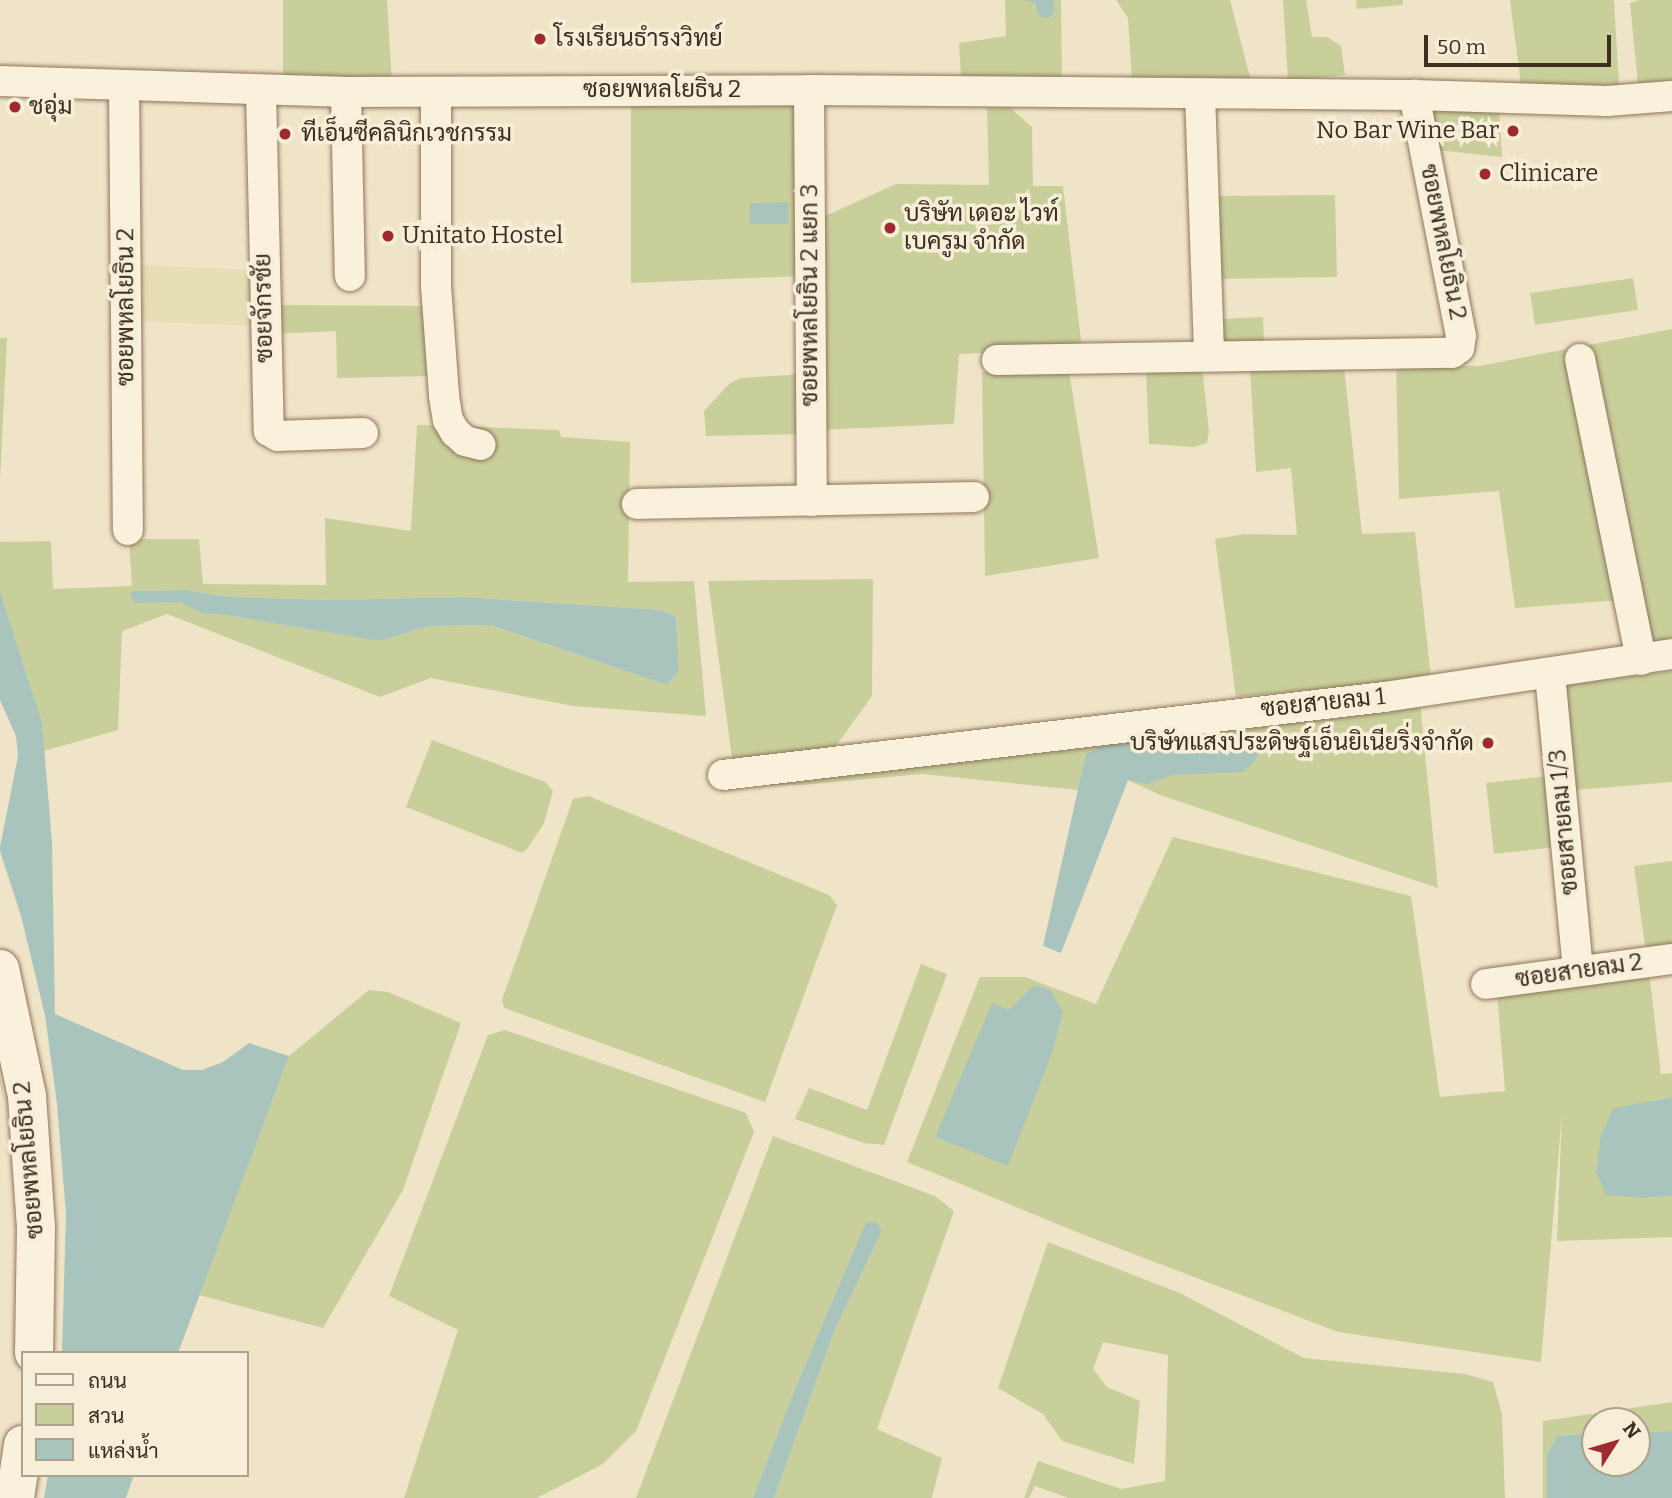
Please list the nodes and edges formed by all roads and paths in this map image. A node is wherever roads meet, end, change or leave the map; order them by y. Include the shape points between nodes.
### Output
1 (0, 80) edge
2 (124, 85) junction
3 (261, 90) junction
4 (808, 90) junction
5 (346, 92) junction
6 (436, 92) junction
7 (1200, 94) junction
8 (1414, 95) junction
9 (1672, 96) edge
10 (350, 276) dead end
11 (1209, 355) junction
12 (1580, 359) dead end
13 (997, 360) dead end
14 (363, 433) dead end
15 (481, 445) dead end
16 (974, 496) dead end
17 (812, 500) junction
18 (637, 504) dead end
19 (128, 530) dead end
20 (1672, 654) edge
21 (1641, 660) junction
22 (1550, 674) junction
23 (723, 775) dead end
24 (1672, 959) edge
25 (0, 970) edge
26 (1578, 970) junction
27 (1486, 985) dead end
28 (34, 1351) edge
29 (21, 1458) edge
30 (15, 1498) edge

1 - 2 street, ซอยพหลโยธิน 2
2 - 3 street, ซอยพหลโยธิน 2
2 - 19 street, ซอยพหลโยธิน 2
3 - 5 street, ซอยพหลโยธิน 2
3 - 14 street, ซอยจักรชัย via 269,431 278,436
4 - 6 street, ซอยพหลโยธิน 2
4 - 7 street, ซอยพหลโยธิน 2
4 - 17 street, ซอยพหลโยธิน 2 แยก 3
5 - 6 street, ซอยพหลโยธิน 2
5 - 10 street
6 - 15 street via 436,286 444,397 455,432 465,441
7 - 8 street, ซอยพหลโยธิน 2
7 - 11 street
8 - 9 street, ซอยพหลโยธิน 2 via 1607,101
8 - 11 street, ซอยพหลโยธิน 2 via 1461,337 1459,348 1442,354
11 - 13 street, ซอยพหลโยธิน 2
12 - 21 street
16 - 17 street
17 - 18 street
20 - 21 street, ซอยสายลม 1
21 - 22 street, ซอยสายลม 1
22 - 23 street, ซอยสายลม 1
22 - 26 street, ซอยสายลม 1/3
24 - 26 street, ซอยสายลม 2
25 - 28 street, ซอยพหลโยธิน 2 via 27,1096 36,1227
26 - 27 street, ซอยสายลม 2
29 - 30 street

